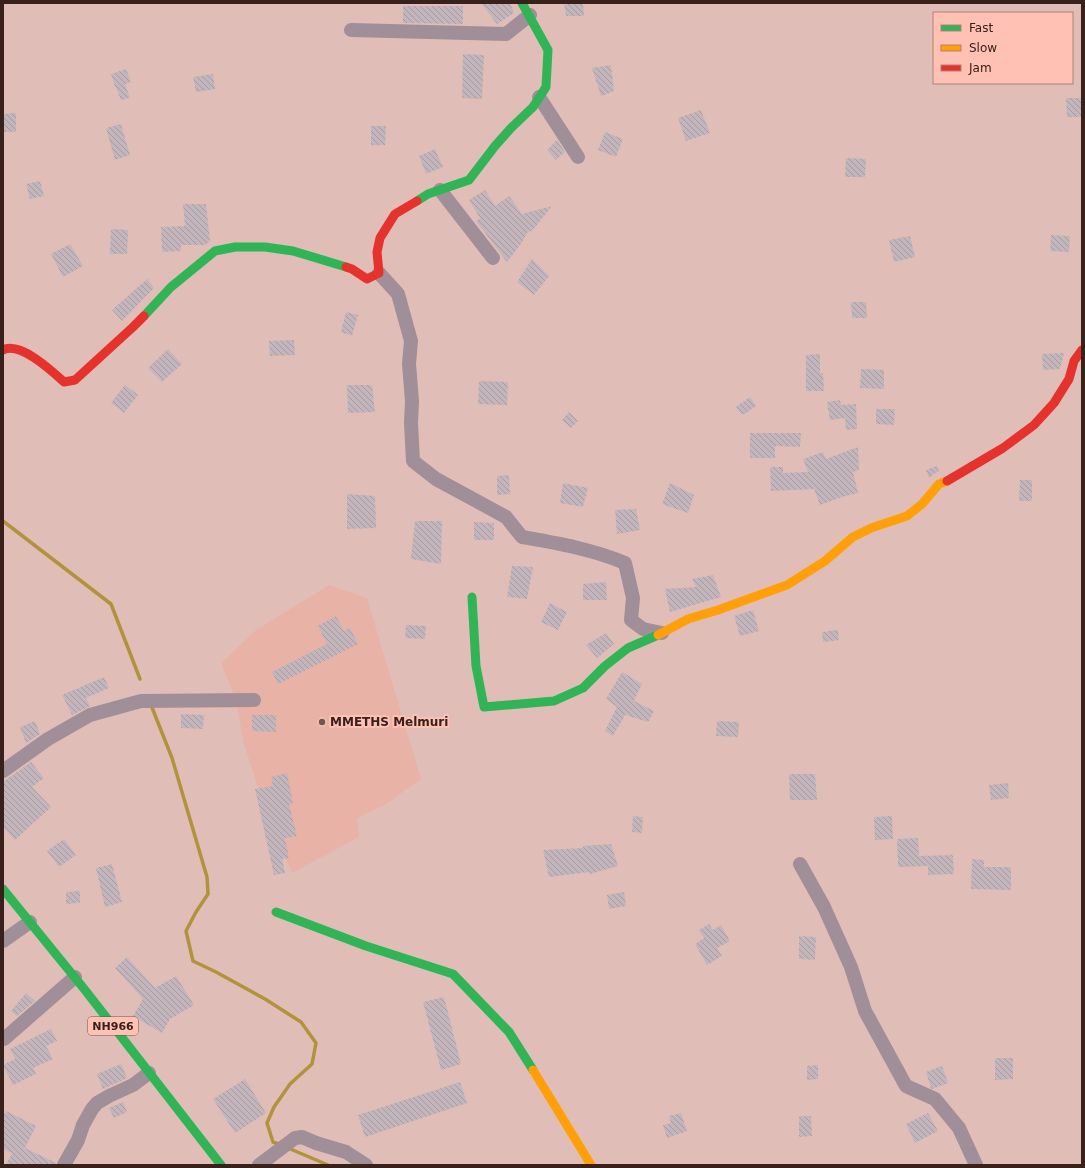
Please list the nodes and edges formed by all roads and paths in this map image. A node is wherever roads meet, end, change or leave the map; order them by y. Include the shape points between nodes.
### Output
1 (526, 9) edge
2 (351, 30) dead end
3 (539, 97) junction
4 (578, 157) dead end
5 (440, 190) junction
6 (492, 258) dead end
7 (379, 273) junction
8 (5, 347) edge
9 (1082, 350) edge
10 (472, 597) dead end
11 (662, 633) junction
12 (254, 700) dead end
13 (3, 771) edge
14 (800, 864) dead end
15 (3, 889) edge
16 (276, 912) dead end
17 (30, 922) junction
18 (3, 940) edge
19 (75, 977) junction
20 (4, 1039) edge
21 (149, 1072) junction
22 (64, 1165) edge
23 (221, 1165) edge
24 (259, 1165) edge
25 (366, 1165) edge
26 (592, 1165) edge
27 (976, 1165) edge

1 - 2 street via 506,34
1 - 3 main road via 548,50 546,87
3 - 4 street
3 - 5 main road via 468,180
5 - 6 street
5 - 7 main road via 428,194 395,214 380,238 377,252
7 - 8 main road via 367,279 352,269 293,251 265,247 235,247 215,251 171,286 138,322 74,380 64,382 39,361 16,349
7 - 11 street via 398,294 410,341 408,364 412,401 413,462 436,479 506,517 522,537 610,556 624,563 632,598 631,620 643,629
9 - 11 main road via 1074,361 1069,379 1034,425 1002,448 939,484 922,504 907,516 853,537 825,561 787,585 688,619
10 - 11 main road via 479,690 484,707 554,701 583,688 628,648
12 - 13 street via 141,701 90,715 48,739
14 - 27 street via 824,907 851,967 865,1011 906,1086 935,1099 959,1128
15 - 17 main road, NH966
16 - 26 main road via 366,946 453,974 509,1032
17 - 18 street
17 - 19 main road, NH966
19 - 20 street
19 - 21 main road, NH966
21 - 22 street via 133,1085 97,1103 83,1125
21 - 23 main road, NH966
24 - 25 street via 295,1138 302,1137 346,1152

